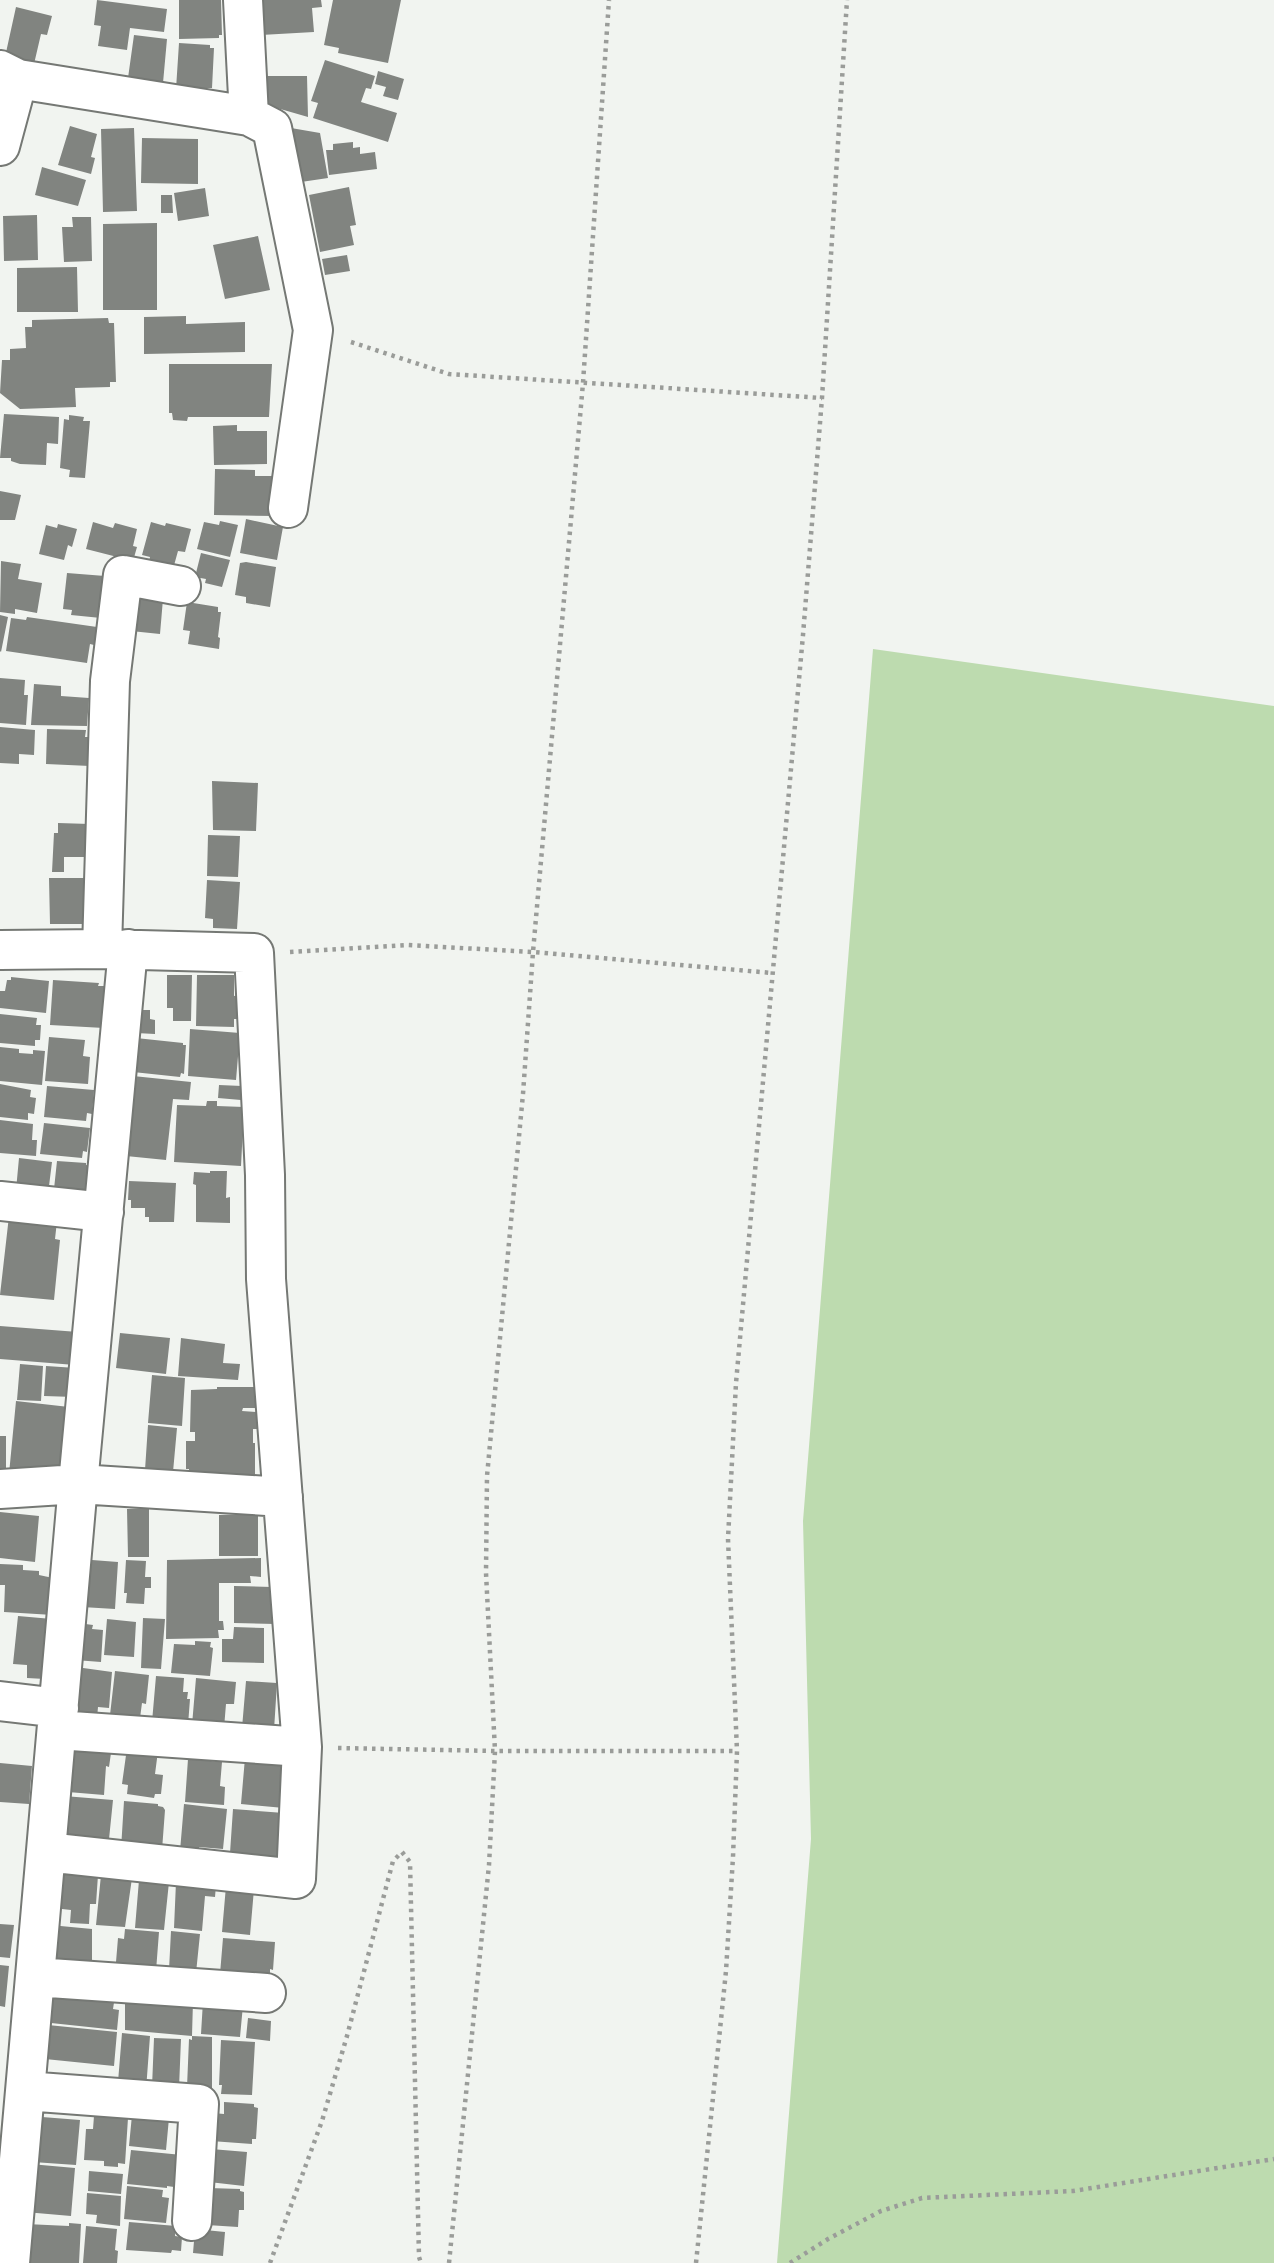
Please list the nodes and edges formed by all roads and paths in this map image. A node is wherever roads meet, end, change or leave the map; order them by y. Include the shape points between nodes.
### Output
1 (243, 0) edge
2 (608, 0) edge
3 (847, 0) edge
4 (9, 75) edge
5 (249, 116) junction
6 (0, 146) edge
7 (313, 330) junction
8 (583, 383) junction
9 (822, 398) junction
10 (288, 508) dead end
11 (181, 586) dead end
12 (115, 949) junction
13 (0, 950) edge
14 (533, 952) junction
15 (254, 953) junction
16 (772, 973) junction
17 (0, 1201) edge
18 (104, 1212) junction
19 (78, 1484) junction
20 (0, 1489) edge
21 (283, 1497) junction
22 (0, 1701) edge
23 (58, 1719) junction
24 (302, 1747) junction
25 (495, 1751) junction
26 (737, 1751) junction
27 (46, 1852) junction
28 (36, 1977) junction
29 (266, 1993) dead end
30 (25, 2091) junction
31 (1274, 2159) edge
32 (192, 2221) dead end
33 (7, 2222) edge
34 (10, 2263) edge
35 (270, 2263) edge
36 (421, 2263) edge
37 (449, 2263) edge
38 (696, 2263) edge
39 (790, 2263) edge

1 - 5 street
2 - 8 path
3 - 9 path
4 - 5 street
4 - 6 street
5 - 7 street via 272,128
7 - 8 path via 449,374
7 - 10 street
8 - 9 path
8 - 14 path
9 - 16 path
11 - 12 street via 123,575 110,681
12 - 13 street
12 - 15 street
12 - 18 street
14 - 15 path via 407,945
14 - 16 path
14 - 25 path via 487,1476 485,1573
15 - 21 street via 266,1279
16 - 26 path via 729,1487
17 - 18 street
18 - 19 street
19 - 20 street
19 - 21 street
19 - 23 street
21 - 24 street
22 - 23 street
23 - 24 street
23 - 27 street
24 - 25 path
24 - 27 street via 296,1880
25 - 26 path
25 - 37 path via 489,1865
26 - 38 path via 726,1971
27 - 28 street
28 - 29 street
28 - 30 street
30 - 32 street via 200,2104
30 - 33 street
31 - 39 path via 1073,2191 922,2198 881,2211
33 - 34 street
35 - 36 path via 321,2121 394,1861 402,1852 411,1862

